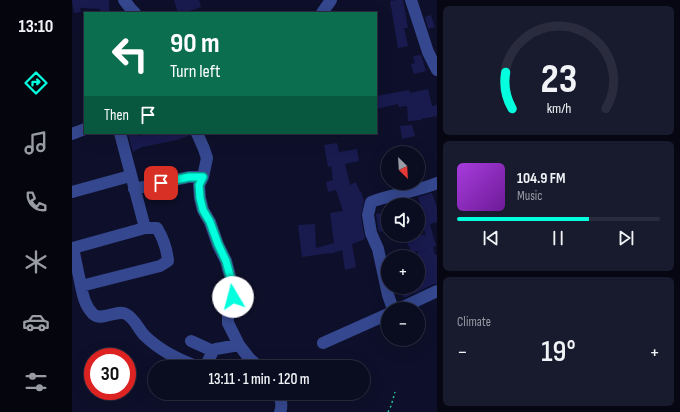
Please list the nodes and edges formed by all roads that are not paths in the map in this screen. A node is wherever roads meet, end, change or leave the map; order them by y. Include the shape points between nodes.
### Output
1 (124, 0) edge
2 (331, 0) edge
3 (410, 0) edge
4 (134, 12) edge
5 (323, 12) edge
6 (437, 70) edge
7 (84, 130) edge
8 (72, 134) edge
9 (120, 134) edge
10 (197, 134) edge
11 (130, 176) junction
12 (203, 177) junction
13 (437, 183) edge
14 (134, 189) junction
15 (72, 192) edge
16 (145, 228) junction
17 (72, 248) edge
18 (81, 286) junction
19 (437, 291) edge
20 (390, 302) edge
21 (414, 302) edge
22 (381, 317) edge
23 (191, 341) dead end
24 (323, 343) dead end
25 (239, 344) junction
26 (213, 351) junction
27 (181, 360) edge
28 (208, 360) edge
29 (251, 360) edge
30 (281, 400) edge
31 (280, 412) edge

1 - 4 street
2 - 5 street
3 - 6 street
7 - 8 street
9 - 11 street
10 - 12 street via 207,158
11 - 14 street
11 - 15 street
12 - 14 street via 189,177
12 - 25 street via 199,185 200,198 226,261 233,287 228,323
13 - 20 street via 370,202 368,215 371,233 378,249
14 - 16 street
16 - 17 street
16 - 18 street via 157,228 162,236 168,261 160,266
17 - 18 street
18 - 27 street via 85,304 95,315 127,315 143,334 160,348
19 - 21 street
22 - 24 street
23 - 26 street
25 - 26 street
25 - 29 street
26 - 28 street
30 - 31 street

